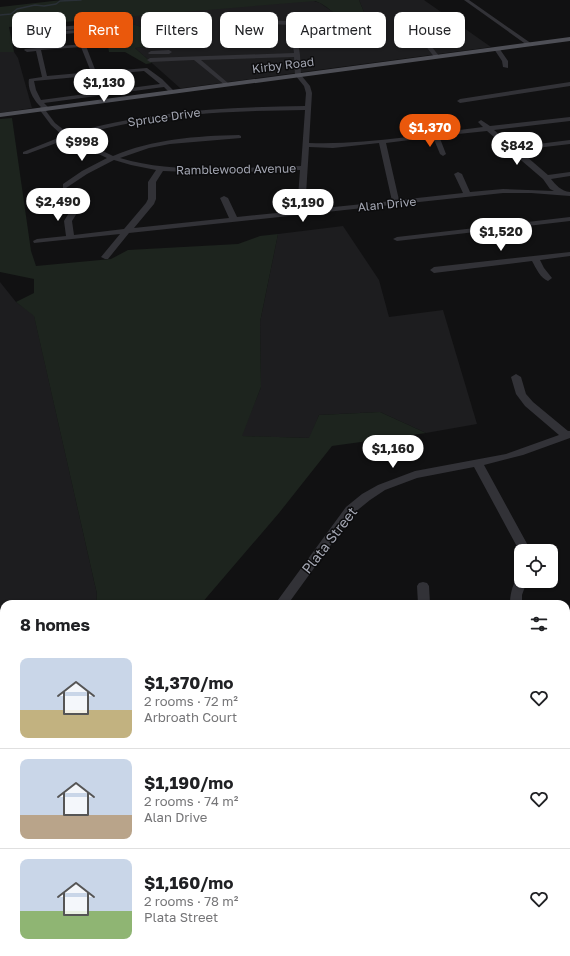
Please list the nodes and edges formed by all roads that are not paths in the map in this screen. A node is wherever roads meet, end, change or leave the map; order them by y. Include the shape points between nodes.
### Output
1 (466, 0) edge
2 (278, 22) edge
3 (55, 33) joint
4 (570, 38) edge
5 (528, 44) junction
6 (49, 48) edge
7 (84, 48) edge
8 (431, 48) edge
9 (38, 49) junction
10 (497, 49) junction
11 (27, 50) dead end
12 (180, 53) junction
13 (297, 55) junction
14 (150, 56) junction
15 (437, 56) junction
16 (193, 59) junction
17 (506, 67) dead end
18 (94, 73) junction
19 (298, 75) junction
20 (45, 78) junction
21 (226, 84) junction
22 (570, 84) edge
23 (165, 86) junction
24 (172, 92) junction
25 (460, 101) dead end
26 (43, 107) junction
27 (308, 108) junction
28 (0, 115) edge
29 (570, 119) edge
30 (481, 122) dead end
31 (489, 129) junction
32 (435, 135) junction
33 (68, 136) junction
34 (239, 137) dead end
35 (382, 141) junction
36 (570, 142) edge
37 (306, 145) junction
38 (512, 149) junction
39 (25, 153) dead end
40 (443, 154) dead end
41 (111, 158) junction
42 (304, 168) junction
43 (160, 169) junction
44 (458, 174) dead end
45 (570, 174) edge
46 (546, 177) junction
47 (66, 186) dead end
48 (468, 195) junction
49 (568, 195) edge
50 (224, 198) dead end
51 (396, 203) junction
52 (73, 213) dead end
53 (301, 213) junction
54 (570, 219) edge
55 (234, 220) junction
56 (126, 232) junction
57 (70, 238) junction
58 (397, 238) dead end
59 (37, 241) dead end
60 (570, 254) edge
61 (105, 257) dead end
62 (535, 258) junction
63 (434, 270) dead end
64 (548, 278) dead end
65 (516, 377) dead end
66 (568, 434) edge
67 (476, 463) junction
68 (522, 544) edge
69 (423, 586) dead end
70 (518, 588) edge
71 (284, 600) edge
72 (424, 600) edge
73 (516, 600) edge

1 - 5 street
2 - 13 street via 292,22
3 - 3 street via 63,33 84,31 82,27 32,31 34,35
4 - 5 main road, Kirby Road
5 - 10 main road, Kirby Road
6 - 9 street
7 - 18 street
8 - 15 street
9 - 11 street
9 - 20 street
10 - 15 main road, Kirby Road
10 - 17 street
12 - 14 street
12 - 14 street
12 - 16 street
13 - 16 street
13 - 19 street
14 - 16 street
15 - 19 main road, Kirby Road
16 - 21 street
18 - 20 street
18 - 23 street via 145,69
19 - 21 main road, Kirby Road
19 - 27 street via 309,90
20 - 26 street, Ramblewood Avenue via 31,82
21 - 24 main road, Kirby Road
22 - 25 street
23 - 24 street
23 - 26 street
24 - 26 main road, Kirby Road
26 - 28 main road, Kirby Road
26 - 33 street, Ramblewood Avenue via 51,124
27 - 33 street, Spruce Drive via 250,108 199,112 132,122
27 - 37 street
29 - 31 street
30 - 31 street
31 - 32 street
31 - 38 street
32 - 35 street
32 - 40 street
33 - 39 street, Spruce Drive
33 - 41 street, Ramblewood Avenue
34 - 41 street via 191,139 158,144 133,149
35 - 37 street via 339,146
35 - 51 street
36 - 38 street
37 - 42 street
38 - 46 street
41 - 43 street, Ramblewood Avenue
41 - 47 street via 85,171
42 - 43 street, Ramblewood Avenue via 216,172
42 - 53 street
43 - 56 street via 152,182 150,204
44 - 48 street
45 - 46 street
46 - 49 street via 553,187
48 - 49 street, Alan Drive via 515,190
48 - 51 street, Alan Drive
50 - 55 street
51 - 53 street, Alan Drive
52 - 57 street via 68,221
53 - 55 street, Alan Drive
54 - 58 street
55 - 56 street, Alan Drive
56 - 57 street, Alan Drive
56 - 61 street
57 - 59 street, Alan Drive
60 - 62 street
62 - 63 street
62 - 64 street
65 - 66 street via 521,394 529,404
66 - 67 street, Plata Street via 518,453
67 - 68 street
67 - 71 street, Plata Street via 406,476 389,482 363,498 342,519
69 - 72 street
70 - 73 street

